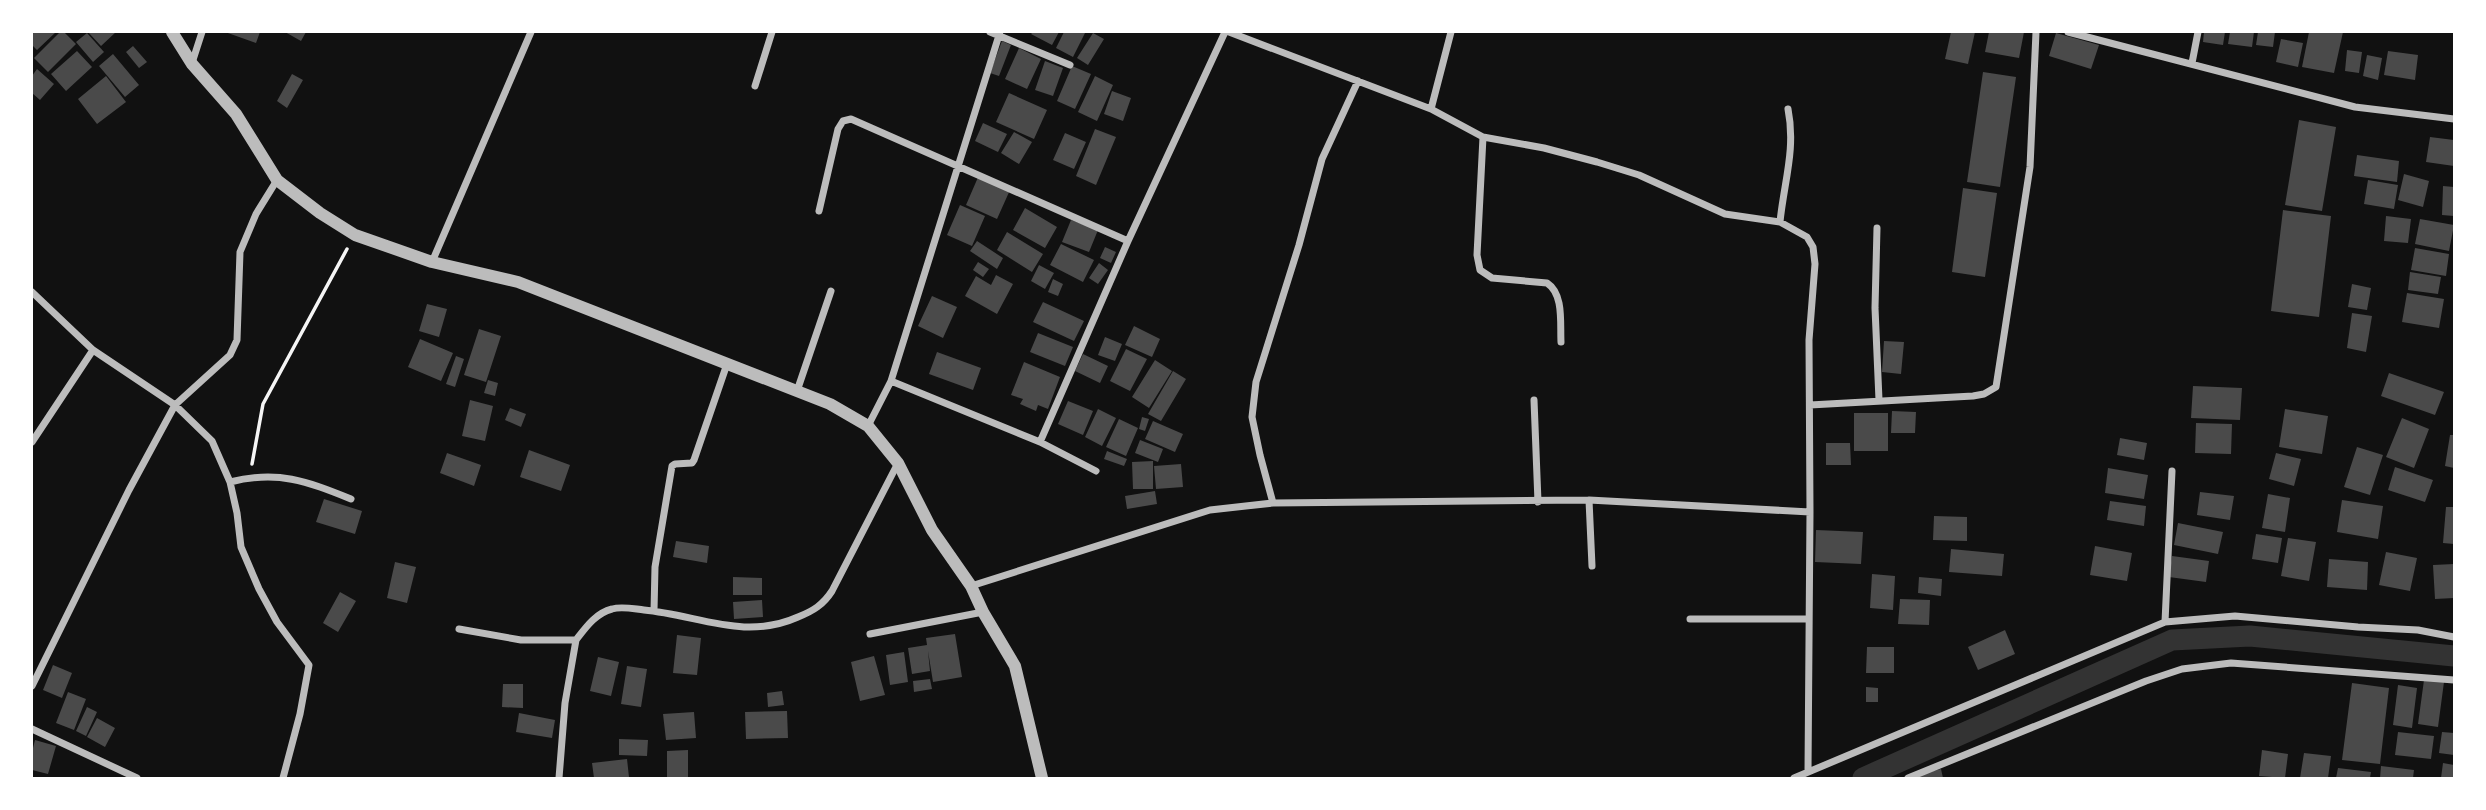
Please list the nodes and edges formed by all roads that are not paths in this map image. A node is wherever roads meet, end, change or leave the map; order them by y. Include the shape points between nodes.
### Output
1 (172, 32) edge
2 (202, 32) edge
3 (531, 32) edge
4 (772, 32) edge
5 (990, 32) edge
6 (1227, 32) edge
7 (1451, 32) edge
8 (2036, 32) edge
9 (2068, 32) edge
10 (2198, 32) edge
11 (999, 33) edge
12 (2192, 63) junction
13 (192, 64) junction
14 (1070, 65) dead end
15 (1359, 82) junction
16 (755, 86) dead end
17 (1431, 109) junction
18 (1788, 109) dead end
19 (2455, 119) edge
20 (1482, 137) junction
21 (959, 165) junction
22 (276, 180) junction
23 (820, 211) dead end
24 (1780, 222) junction
25 (1877, 228) dead end
26 (1128, 241) junction
27 (432, 262) junction
28 (831, 291) dead end
29 (32, 292) edge
30 (1561, 342) dead end
31 (93, 350) junction
32 (727, 364) junction
33 (891, 381) junction
34 (797, 391) junction
35 (1534, 400) dead end
36 (1879, 400) junction
37 (175, 405) junction
38 (1810, 405) junction
39 (868, 426) junction
40 (32, 442) edge
41 (1040, 442) junction
42 (898, 463) junction
43 (1096, 471) dead end
44 (2172, 471) dead end
45 (230, 482) junction
46 (351, 499) dead end
47 (1589, 500) junction
48 (1538, 502) junction
49 (1273, 503) junction
50 (1810, 512) junction
51 (1592, 566) dead end
52 (971, 586) junction
53 (654, 611) junction
54 (983, 612) junction
55 (1690, 619) dead end
56 (1809, 619) junction
57 (2165, 622) junction
58 (459, 629) dead end
59 (870, 634) dead end
60 (2455, 637) edge
61 (576, 640) junction
62 (2455, 680) edge
63 (32, 686) edge
64 (32, 729) edge
65 (1808, 772) junction
66 (1909, 778) edge
67 (137, 779) edge
68 (283, 779) edge
69 (559, 779) edge
70 (1042, 779) edge
71 (1794, 779) edge

1 - 13 street
2 - 13 street
3 - 27 street
4 - 16 street
5 - 11 street
6 - 15 street
6 - 26 street
7 - 17 street
8 - 36 street via 2031,167 1996,387 1973,396
9 - 12 street
10 - 12 street
11 - 14 street
11 - 21 street
12 - 19 street via 2355,107
13 - 22 street via 236,114
15 - 17 street
15 - 49 street via 1322,159 1256,382 1252,417
17 - 20 street
18 - 24 street via 1792,151
20 - 24 street via 1544,148 1639,175 1726,214
20 - 30 street via 1480,270 1492,278 1554,287 1559,298
21 - 23 street via 860,121 843,121
21 - 26 street
21 - 33 street
22 - 27 street via 355,234
22 - 37 street via 240,252 237,340 230,355
24 - 38 street via 1807,237 1813,247
25 - 36 street
26 - 41 street
27 - 32 street via 517,282
28 - 34 street
29 - 31 street
31 - 37 street
31 - 40 street
32 - 34 street
32 - 53 street via 694,460 672,466 654,566
33 - 39 street
33 - 41 street
34 - 39 street
35 - 48 street
36 - 38 street
37 - 45 street via 212,441
37 - 63 street
38 - 50 street
39 - 42 street
41 - 43 street
42 - 52 street via 932,530
42 - 53 street via 832,591 814,610 787,622 751,627
44 - 57 street
45 - 46 street via 249,477 304,480
45 - 68 street via 241,547 259,589 309,665
47 - 48 street
47 - 50 street
47 - 51 street
48 - 49 street
49 - 52 street via 1210,510
50 - 56 street
52 - 54 street
53 - 61 street via 610,609 592,620
54 - 59 street
54 - 70 street via 1015,666
55 - 56 street
56 - 65 street
57 - 60 street via 2235,616
57 - 65 street
58 - 61 street via 521,640
61 - 69 street
62 - 66 street via 2231,663 2182,669
64 - 67 street
65 - 71 street

